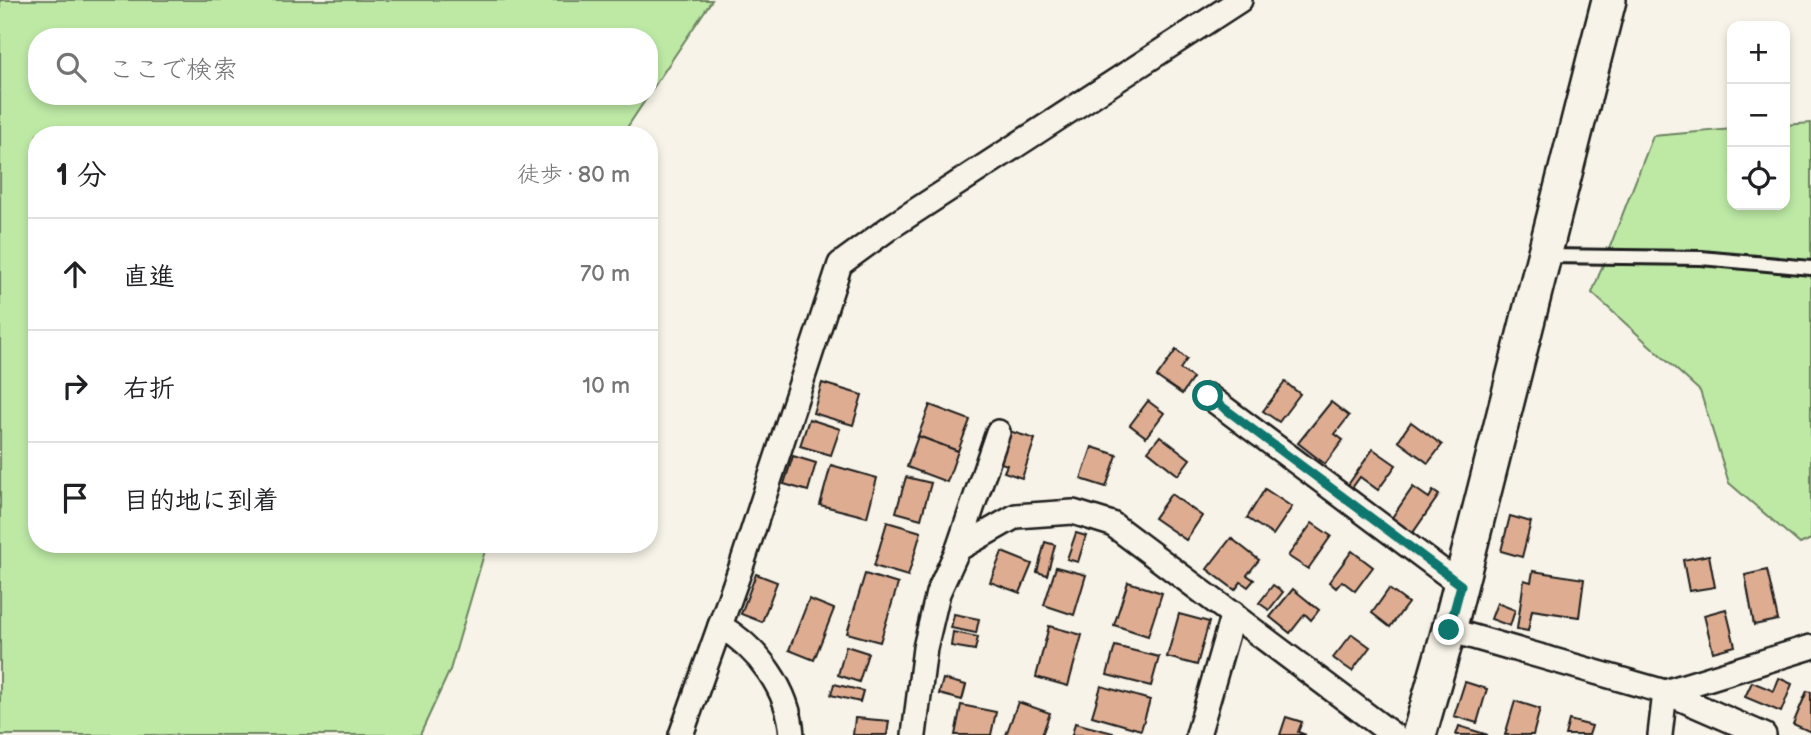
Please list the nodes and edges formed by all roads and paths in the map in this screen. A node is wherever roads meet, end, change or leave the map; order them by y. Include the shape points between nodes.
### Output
1 (1240, 0) edge
2 (1609, 0) edge
3 (1543, 256) junction
4 (1811, 268) edge
5 (1208, 396) dead end
6 (998, 432) dead end
7 (958, 549) junction
8 (1461, 585) junction
9 (1233, 613) junction
10 (720, 626) junction
11 (1449, 630) junction
12 (1811, 647) edge
13 (1665, 692) junction
14 (681, 735) edge
15 (792, 735) edge
16 (916, 735) edge
17 (1198, 735) edge
18 (1392, 735) edge
19 (1419, 735) edge
20 (1660, 735) edge
21 (1764, 735) edge

1 - 10 street via 840,264
2 - 3 street
3 - 4 lane via 1701,258
3 - 8 street
5 - 8 street
6 - 7 street
7 - 9 street via 1016,516 1073,512 1112,524
7 - 16 street via 938,593
8 - 11 street
9 - 17 street
9 - 18 street
10 - 14 street
10 - 15 street via 760,657 791,716
11 - 13 street
11 - 19 street
12 - 13 street
13 - 20 street
13 - 21 street

